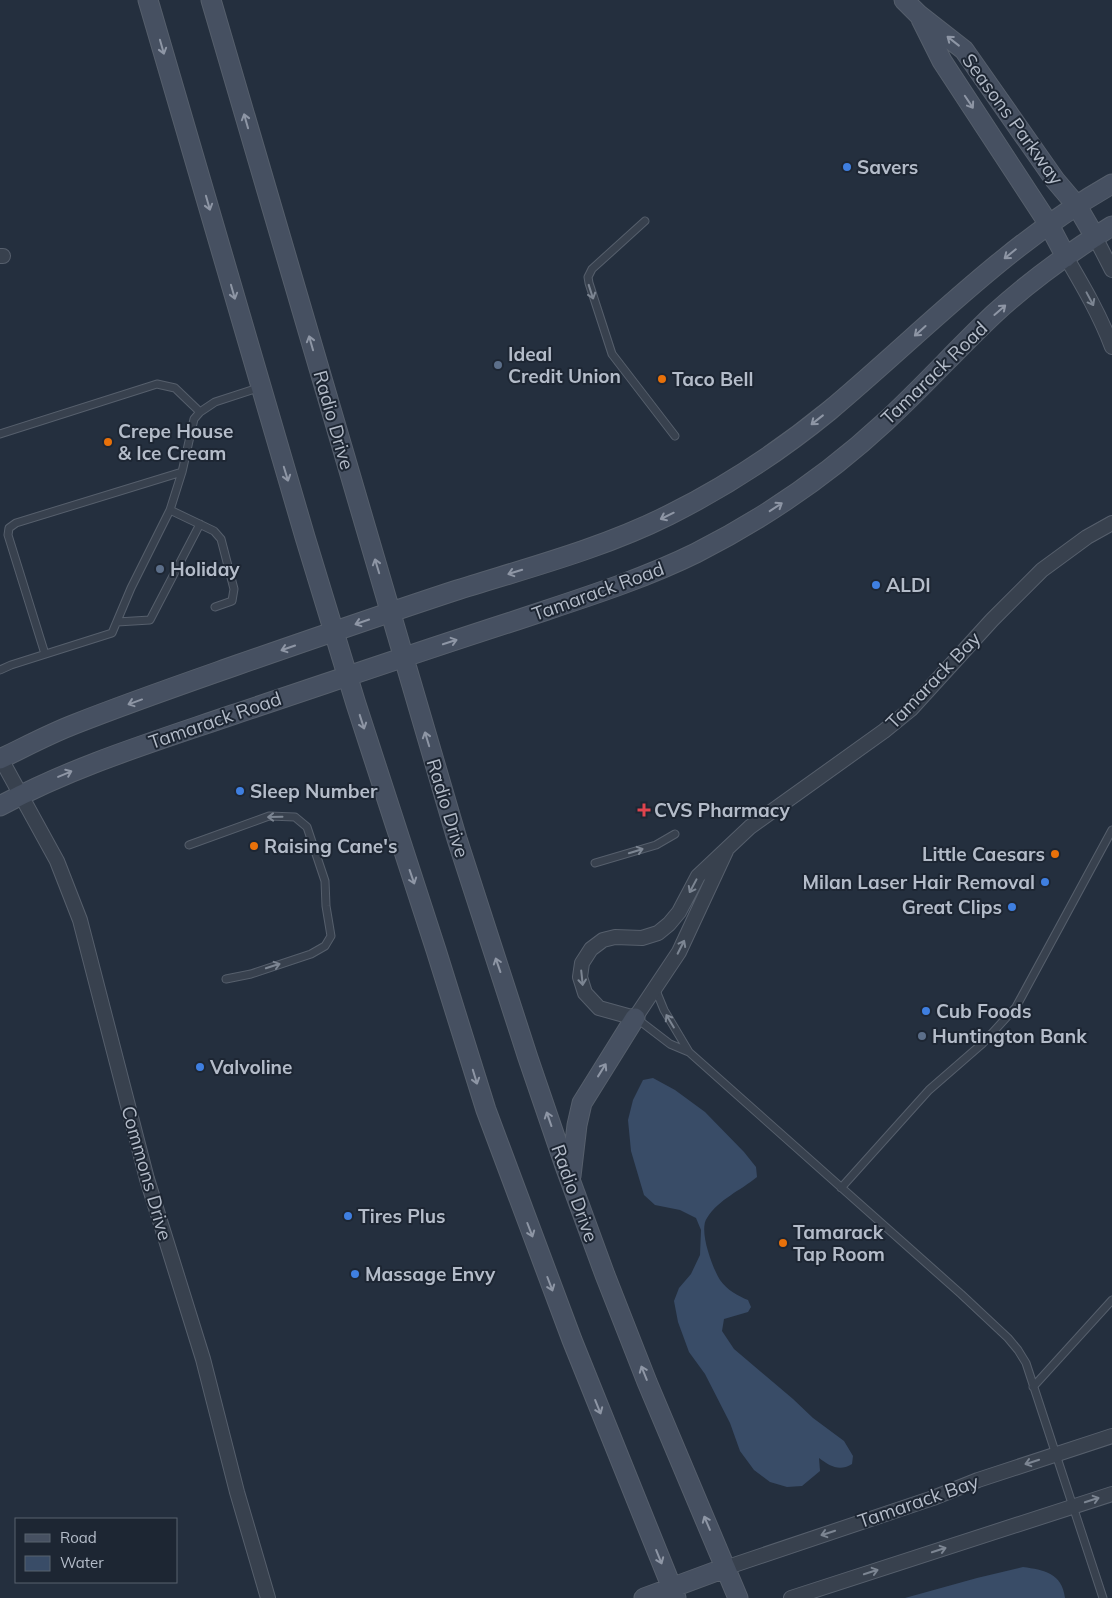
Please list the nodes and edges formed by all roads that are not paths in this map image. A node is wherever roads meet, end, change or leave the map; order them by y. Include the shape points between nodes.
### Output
1 (148, 0) edge
2 (211, 0) edge
3 (904, 0) edge
4 (918, 14) junction
5 (1112, 184) edge
6 (1077, 206) junction
7 (645, 221) dead end
8 (1048, 223) junction
9 (1112, 226) edge
10 (1095, 237) junction
11 (1066, 257) junction
12 (1112, 270) edge
13 (1112, 347) edge
14 (261, 387) junction
15 (200, 412) junction
16 (0, 434) edge
17 (675, 436) dead end
18 (182, 472) junction
19 (170, 510) junction
20 (1112, 523) edge
21 (200, 524) junction
22 (215, 607) dead end
23 (390, 612) junction
24 (117, 622) junction
25 (334, 632) junction
26 (45, 654) junction
27 (403, 657) junction
28 (0, 670) edge
29 (348, 676) junction
30 (0, 758) edge
31 (21, 795) junction
32 (0, 806) edge
33 (1112, 830) edge
34 (675, 834) dead end
35 (189, 845) dead end
36 (726, 851) junction
37 (595, 863) dead end
38 (226, 979) dead end
39 (655, 988) junction
40 (635, 1018) junction
41 (689, 1052) junction
42 (570, 1182) junction
43 (841, 1188) junction
44 (1112, 1300) edge
45 (1033, 1387) junction
46 (1112, 1436) edge
47 (1056, 1455) junction
48 (1112, 1494) edge
49 (1073, 1506) junction
50 (726, 1568) junction
51 (674, 1593) edge
52 (268, 1598) edge
53 (644, 1598) edge
54 (738, 1598) edge
55 (791, 1598) edge
56 (1104, 1598) edge

1 -> 14 main road
23 -> 2 main road, Radio Drive
3 - 4 main road, Seasons Parkway
6 -> 4 main road, Seasons Parkway via 964,50
4 -> 8 main road, Seasons Parkway via 942,61
5 - 6 main road, Tamarack Road
6 - 8 main road, Tamarack Road
6 - 10 main road, Seasons Parkway
7 -> 17 lane via 592,269 588,277 612,354
8 - 11 main road, Seasons Parkway
8 -> 23 main road, Tamarack Road via 974,282 827,413 738,476 629,534
9 - 10 main road, Tamarack Road
10 - 11 main road, Tamarack Road
10 - 12 street
11 -> 13 street via 1099,316
27 -> 11 main road, Tamarack Road via 628,582 694,554 735,532 789,498 850,452 996,313
14 - 15 lane via 216,402
14 -> 25 main road
15 - 16 lane via 175,388 156,384
15 - 18 lane via 194,419
18 - 19 lane
18 - 26 lane via 16,523 9,528 8,535
19 - 21 lane
19 - 24 lane
20 - 36 street, Tamarack Bay via 1042,570 911,708 884,731 750,827
21 - 22 lane via 221,539 234,589 232,601
21 - 24 lane via 150,620
23 -> 25 main road, Tamarack Road
23 - 27 main road, Radio Drive
24 - 26 lane via 112,633
25 - 29 main road
25 -> 30 main road, Tamarack Road via 72,725
26 - 28 lane
27 - 29 main road, Tamarack Road
42 -> 27 main road, Radio Drive via 468,874
31 -> 29 main road, Tamarack Road via 93,762
29 -> 51 main road via 486,1110 572,1340
30 - 31 street, Commons Drive
31 - 32 main road, Tamarack Road
31 - 52 street, Commons Drive via 66,880 87,943 147,1179 203,1358
33 - 43 lane via 1016,1007 983,1043 929,1090
37 -> 34 lane via 656,845
38 -> 35 lane via 251,974 311,954 325,946 331,936 325,880 306,827 295,817 270,816
39 -> 36 street, Tamarack Bay via 679,952
36 -> 40 street, Tamarack Bay via 698,876 680,912 658,933 642,938 602,940 582,963 580,977 585,993 599,1008
39 - 40 street, Tamarack Bay
41 -> 39 lane
40 - 41 lane via 670,1044
42 -> 40 main road via 580,1108
41 - 43 lane
50 -> 42 main road, Radio Drive via 633,1347
43 - 45 lane via 1008,1338 1026,1362
44 - 45 lane
45 - 47 lane
46 - 47 street, Tamarack Bay
47 - 49 lane
47 -> 50 street, Tamarack Bay
49 -> 48 street
55 -> 49 street
49 - 56 lane
50 - 51 main road
50 - 54 main road, Radio Drive
51 - 53 main road

